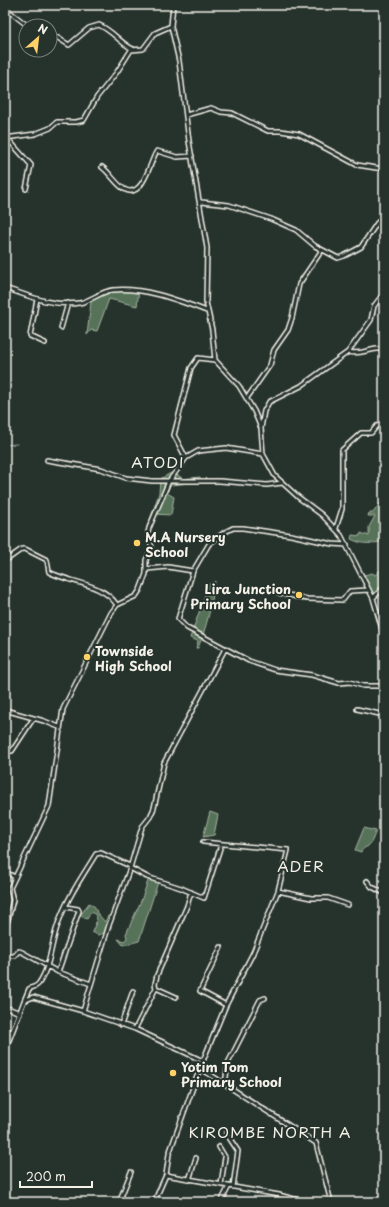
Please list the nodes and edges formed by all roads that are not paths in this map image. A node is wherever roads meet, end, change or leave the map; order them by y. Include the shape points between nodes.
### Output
1 (173, 5) edge
2 (5, 8) edge
3 (18, 18) edge
4 (171, 26) junction
5 (58, 39) edge
6 (133, 49) junction
7 (186, 115) junction
8 (6, 138) edge
9 (192, 156) junction
10 (102, 167) dead end
11 (384, 172) edge
12 (26, 189) dead end
13 (201, 202) junction
14 (384, 216) edge
15 (322, 250) junction
16 (5, 288) edge
17 (384, 293) edge
18 (37, 299) junction
19 (68, 302) junction
20 (207, 312) junction
21 (61, 328) dead end
22 (45, 343) dead end
23 (384, 349) edge
24 (348, 352) junction
25 (215, 360) junction
26 (247, 398) junction
27 (384, 424) edge
28 (261, 428) junction
29 (263, 454) junction
30 (186, 458) junction
31 (47, 460) dead end
32 (169, 481) junction
33 (282, 483) junction
34 (336, 528) junction
35 (347, 545) junction
36 (5, 561) edge
37 (147, 569) junction
38 (193, 571) junction
39 (384, 587) edge
40 (369, 590) junction
41 (279, 593) dead end
42 (373, 598) junction
43 (117, 605) junction
44 (382, 620) edge
45 (384, 636) edge
46 (225, 649) junction
47 (384, 686) edge
48 (357, 709) dead end
49 (5, 710) edge
50 (384, 715) edge
51 (33, 719) junction
52 (59, 727) junction
53 (5, 751) edge
54 (203, 842) dead end
55 (221, 844) junction
56 (130, 867) junction
57 (5, 872) edge
58 (15, 877) junction
59 (367, 881) dead end
60 (278, 891) junction
61 (191, 892) junction
62 (384, 893) edge
63 (348, 905) dead end
64 (66, 907) junction
65 (5, 931) edge
66 (221, 946) dead end
67 (5, 956) edge
68 (46, 966) junction
69 (5, 970) edge
70 (58, 972) junction
71 (91, 984) junction
72 (156, 988) junction
73 (133, 991) dead end
74 (176, 997) dead end
75 (265, 998) dead end
76 (5, 1001) edge
77 (24, 1002) junction
78 (226, 1004) junction
79 (5, 1007) edge
80 (83, 1011) junction
81 (20, 1013) junction
82 (121, 1024) junction
83 (135, 1029) junction
84 (5, 1030) edge
85 (12, 1032) junction
86 (5, 1051) edge
87 (203, 1061) junction
88 (200, 1068) junction
89 (225, 1084) junction
90 (226, 1133) dead end
91 (219, 1147) dead end
92 (196, 1158) dead end
93 (130, 1172) dead end
94 (166, 1175) junction
95 (189, 1180) junction
96 (221, 1185) junction
97 (229, 1186) junction
98 (233, 1187) junction
99 (119, 1202) edge
100 (154, 1202) edge
101 (221, 1202) edge
102 (305, 1202) edge
103 (331, 1202) edge

1 - 4 street
2 - 3 street
4 - 6 street via 155,33 143,48
4 - 7 street via 179,61
5 - 6 street via 69,45 92,26 99,25
6 - 8 street via 97,97 84,120 57,122 35,134
7 - 9 street
7 - 11 street via 210,108 232,113 268,131 281,130 300,134 357,165 383,169
8 - 12 street via 31,165
9 - 10 street via 177,157 157,151 141,185 130,190 124,189
9 - 13 street
13 - 15 street via 225,204 271,219 296,230 303,238
13 - 20 street via 207,251
14 - 15 street via 361,247 338,258
15 - 26 street via 299,284 288,330 274,350 270,365
16 - 18 street
17 - 24 street via 374,306 371,320
18 - 19 street
18 - 22 street via 30,336
19 - 20 street via 80,303 110,290 141,290
19 - 21 street
20 - 25 street
23 - 24 street
24 - 28 street via 301,386 270,402 264,411
25 - 26 street
25 - 30 street via 198,358 191,368 174,435
26 - 28 street
27 - 34 street via 378,425 371,433 361,433 341,451 342,509
28 - 29 street
29 - 30 street via 237,448 211,449 194,452
29 - 33 street via 275,476
30 - 32 street
31 - 32 street via 101,469 126,478
32 - 33 street via 220,480 267,485
32 - 37 street via 148,533 152,548 146,561
33 - 34 street
34 - 35 street
35 - 38 street via 241,527 233,528 208,544
35 - 40 street via 355,566
36 - 43 street via 25,549 47,560 49,572 102,592 111,597
37 - 38 street via 168,567
37 - 43 street via 138,593
38 - 46 street via 178,621
39 - 42 street
40 - 41 street via 350,591 343,600 307,599
40 - 42 street
42 - 44 street
43 - 52 street via 105,622 65,705
44 - 45 street
46 - 47 street via 249,662 275,670 312,675 339,683
46 - 56 street via 164,763 154,808 142,826
48 - 50 street
49 - 51 street
51 - 52 street
51 - 53 street via 12,751
52 - 58 street via 49,806
54 - 55 street
55 - 60 street via 288,850
55 - 61 street via 205,897
56 - 61 street via 147,878
56 - 64 street via 101,853 96,854
56 - 71 street
57 - 58 street
58 - 65 street via 10,890 13,900
59 - 62 street via 372,887
60 - 63 street via 310,898 328,898
60 - 78 street via 253,953
61 - 72 street via 157,975
64 - 68 street via 57,927
64 - 70 street via 80,911
66 - 78 street via 200,991
67 - 68 street via 14,956 20,951
68 - 70 street
68 - 77 street via 38,984 28,990
69 - 76 street
70 - 71 street
71 - 80 street
72 - 74 street
72 - 83 street
73 - 82 street
75 - 89 street via 260,1000 228,1063
77 - 80 street via 29,998 39,998
77 - 81 street
78 - 87 street
79 - 81 street
80 - 82 street
81 - 85 street
82 - 83 street
83 - 87 street
84 - 85 street
85 - 86 street
87 - 88 street
88 - 89 street
88 - 94 street via 169,1154
89 - 103 street via 318,1145
90 - 98 street via 238,1151
91 - 96 street via 225,1160
92 - 95 street
93 - 99 street
94 - 95 street
94 - 100 street
95 - 96 street
96 - 97 street
97 - 98 street
97 - 101 street
98 - 102 street

